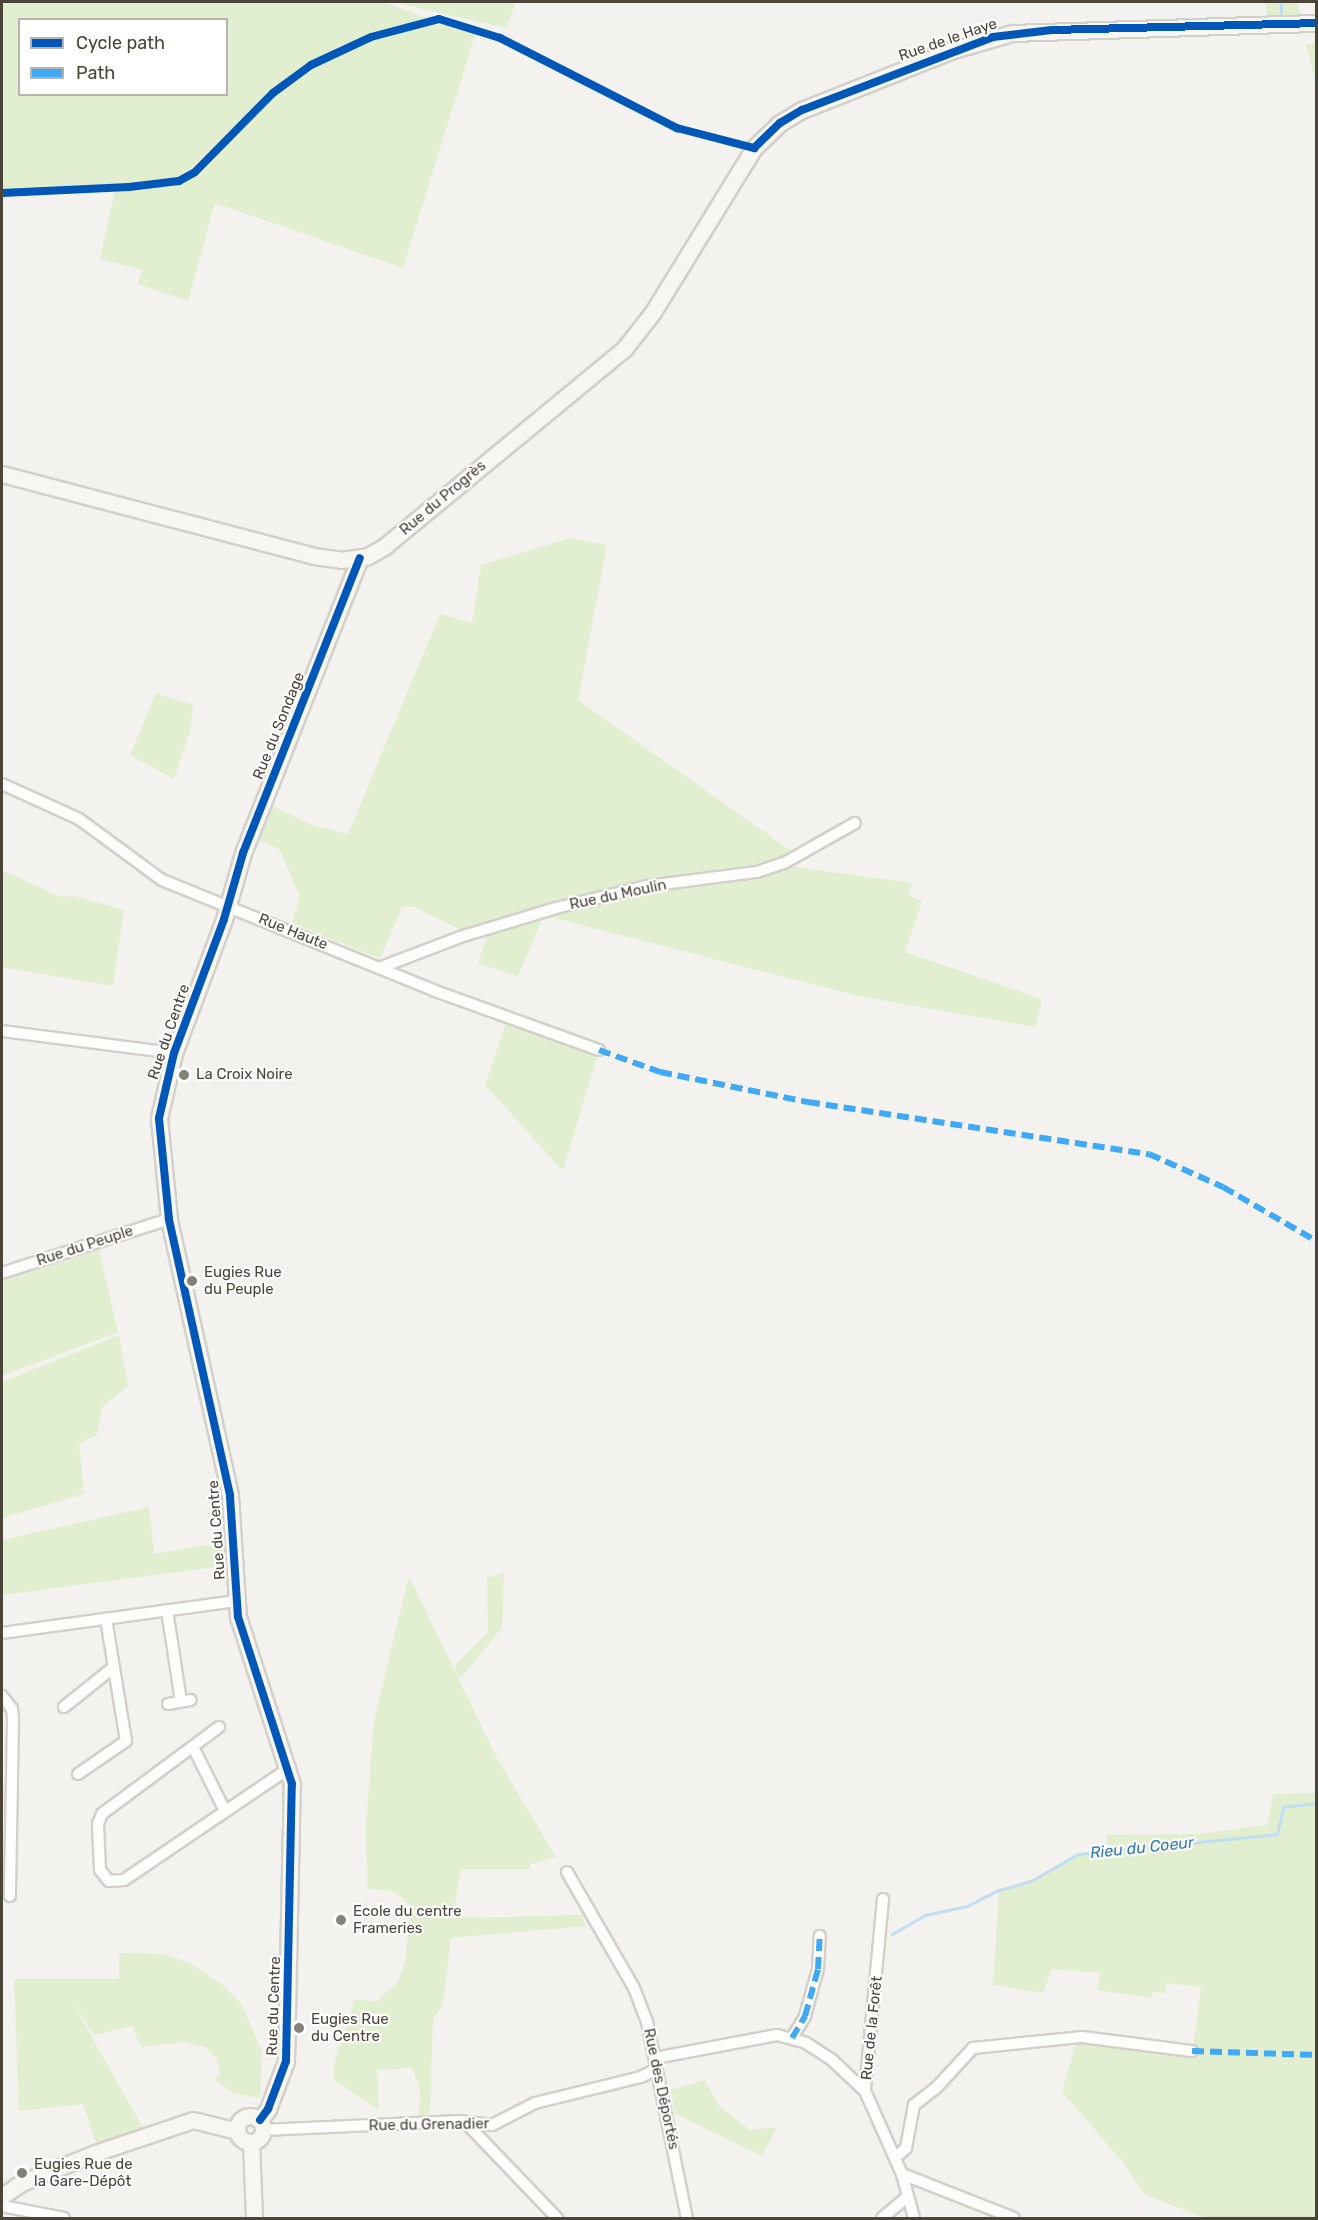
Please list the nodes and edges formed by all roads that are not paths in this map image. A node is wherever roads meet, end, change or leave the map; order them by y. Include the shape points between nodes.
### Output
1 (1317, 23) edge
2 (754, 148) joint
3 (2, 474) edge
4 (360, 558) junction
5 (2, 784) edge
6 (855, 823) dead end
7 (226, 906) junction
8 (379, 968) junction
9 (2, 1031) edge
10 (599, 1050) dead end
11 (174, 1053) junction
12 (169, 1219) junction
13 (2, 1273) edge
14 (235, 1601) junction
15 (167, 1610) junction
16 (106, 1619) junction
17 (2, 1633) edge
18 (114, 1667) junction
19 (2, 1696) edge
20 (168, 1704) dead end
21 (64, 1707) dead end
22 (219, 1727) dead end
23 (193, 1747) junction
24 (288, 1769) junction
25 (78, 1774) dead end
26 (7, 1799) edge
27 (224, 1809) junction
28 (567, 1872) dead end
29 (10, 1896) dead end
30 (883, 1899) dead end
31 (820, 1936) dead end
32 (792, 2038) junction
33 (1192, 2051) dead end
34 (656, 2064) junction
35 (865, 2091) junction
36 (465, 2122) junction
37 (261, 2125) junction
38 (237, 2131) junction
39 (251, 2142) junction
40 (895, 2158) junction
41 (902, 2174) junction
42 (2, 2196) edge
43 (906, 2198) junction
44 (2, 2206) edge
45 (64, 2218) edge
46 (254, 2218) edge
47 (557, 2218) edge
48 (687, 2218) edge
49 (882, 2218) edge
50 (914, 2218) edge
51 (1014, 2218) edge

1 - 2 street, Rue de le Haye via 1052,30 993,37 802,110 780,123
2 - 4 street, Rue du Progrès via 639,333 385,546
3 - 4 street, Rue du Progrès via 314,556
4 - 7 street, Rue du Sondage via 243,853
5 - 7 street, Rue Haute via 79,819 162,880
6 - 8 street, Rue du Moulin via 786,862 757,872 647,886 556,908 460,937
7 - 8 street, Rue Haute
7 - 11 street, Rue du Centre
8 - 10 street, Rue Haute
9 - 11 street
11 - 12 street, Rue du Centre via 159,1118
12 - 13 street, Rue du Peuple
12 - 14 street, Rue du Centre via 227,1476
14 - 15 street
14 - 24 street, Rue du Centre
15 - 16 street
15 - 20 street via 186,1700
16 - 17 street
16 - 18 street
18 - 21 street
18 - 25 street via 126,1741
19 - 26 street via 12,1709
22 - 23 street
23 - 27 street
23 - 27 street via 102,1814 98,1824 100,1870 109,1881 124,1880
24 - 27 street
24 - 37 street, Rue du Centre via 293,1801 286,2061
26 - 29 street
28 - 34 street, Rue des Déportés via 634,1988 653,2040
30 - 35 street, Rue de la Forêt
31 - 32 street via 818,1969 805,2016
32 - 34 street, Rue du Grenadier via 777,2035
32 - 35 street, Rue du Grenadier via 832,2060
33 - 40 street via 1082,2037 973,2048 936,2088 914,2105 906,2148
34 - 36 street, Rue du Grenadier via 641,2077 535,2103 492,2126
34 - 48 street, Rue des Déportés
35 - 40 street, Rue de la Forêt
36 - 37 street, Rue du Grenadier
36 - 47 street
37 - 38 street via 244,2118
37 - 39 street via 259,2138
38 - 39 street via 241,2139
38 - 42 street via 193,2120 95,2152 23,2182
39 - 46 street
40 - 41 street, Rue de la Forêt
41 - 43 street, Rue de la Forêt
41 - 51 street
43 - 49 street
43 - 50 street, Rue de la Forêt
44 - 45 street

